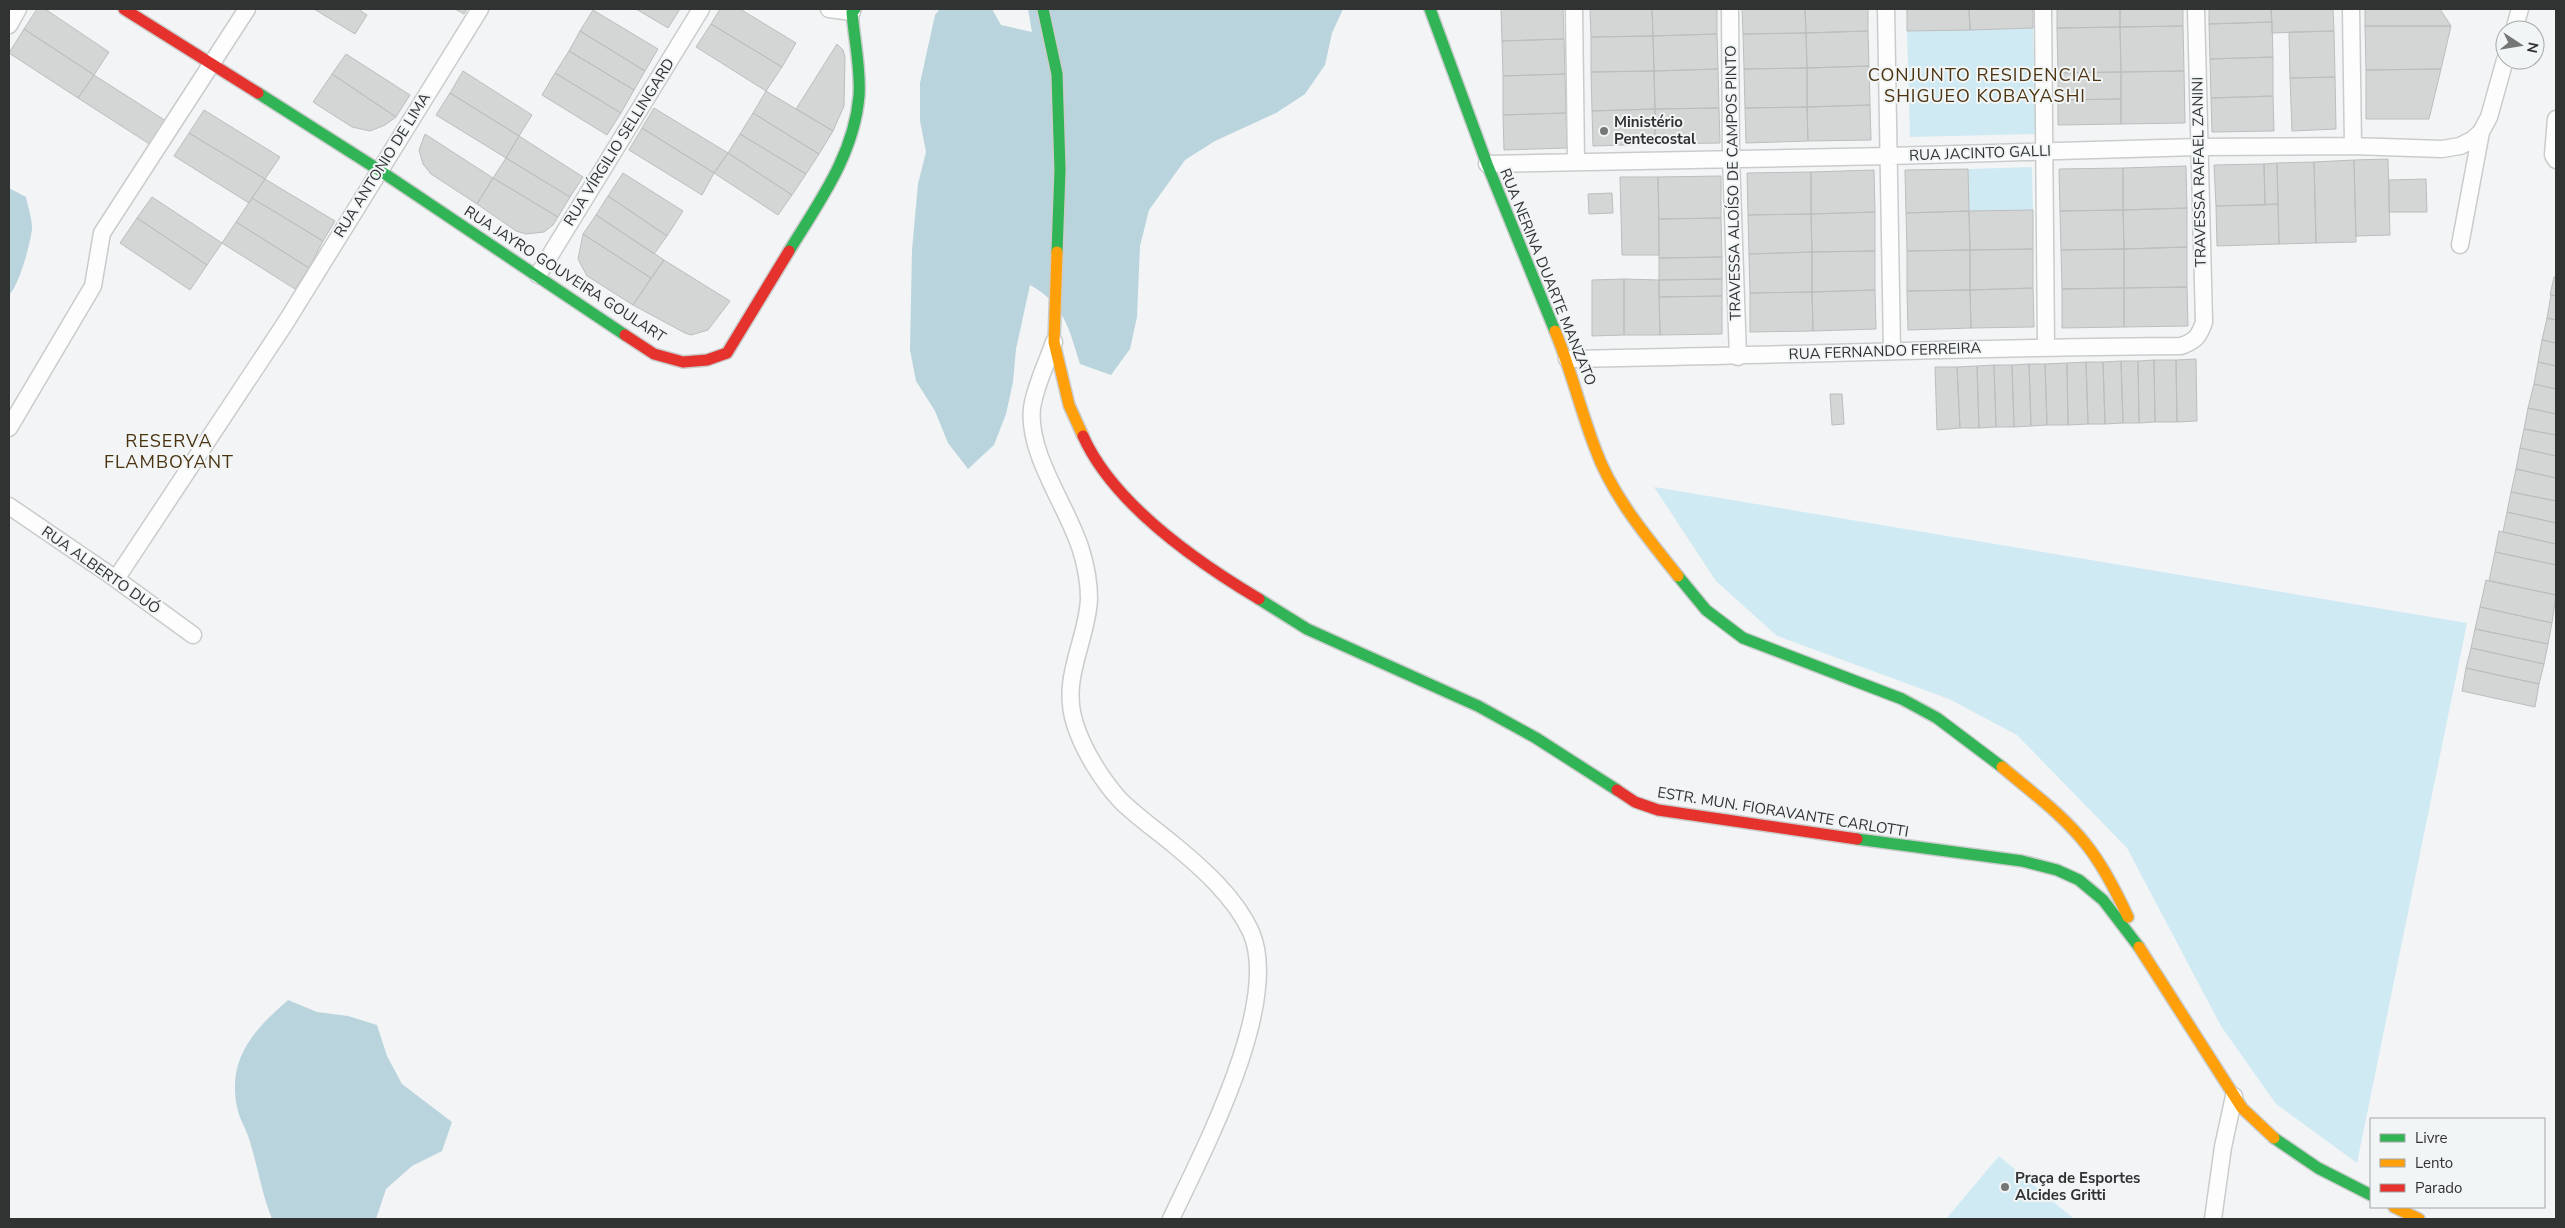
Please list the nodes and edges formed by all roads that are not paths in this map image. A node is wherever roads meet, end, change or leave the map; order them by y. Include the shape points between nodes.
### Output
1 (18, 9) edge
2 (124, 9) edge
3 (247, 9) edge
4 (480, 9) edge
5 (701, 9) edge
6 (829, 9) edge
7 (1043, 9) edge
8 (1430, 9) edge
9 (1574, 9) edge
10 (1730, 9) edge
11 (1886, 9) edge
12 (2043, 9) edge
13 (2196, 9) edge
14 (2351, 9) edge
15 (853, 10) edge
16 (9, 25) edge
17 (212, 63) junction
18 (2502, 70) edge
19 (2556, 119) edge
20 (2476, 136) junction
21 (2198, 146) junction
22 (2353, 146) junction
23 (2044, 151) junction
24 (1889, 156) junction
25 (1731, 158) junction
26 (1576, 160) junction
27 (2556, 160) edge
28 (1487, 164) junction
29 (380, 170) junction
30 (2460, 245) dead end
31 (538, 275) junction
32 (2199, 336) joint
33 (1054, 342) junction
34 (2046, 347) junction
35 (1892, 350) junction
36 (1738, 357) junction
37 (1567, 359) junction
38 (9, 428) edge
39 (9, 506) edge
40 (116, 579) junction
41 (193, 635) dead end
42 (2146, 956) junction
43 (2234, 1096) junction
44 (2370, 1194) edge
45 (2396, 1208) edge
46 (1171, 1219) edge
47 (2213, 1219) edge
48 (2419, 1219) edge

1 - 16 street
2 - 17 street, RUA JAYRO GOUVEIRA GOULART
3 - 17 street
4 - 29 street, RUA ANTONIO DE LIMA
5 - 31 street, RUA VÍRGILIO SELLINGARD
6 - 15 street
7 - 33 street, ESTR. MUN. FIORAVANTE CARLOTTI via 1057,74 1060,170
8 - 28 street, RUA NERINA DUARTE MANZATO
9 - 26 street
10 - 25 street, TRAVESSA ALOÍSO DE CAMPOS PINTO
11 - 24 street
12 - 23 street
13 - 21 street, TRAVESSA RAFAEL ZANINI
14 - 22 street
15 - 31 street, RUA JAYRO GOUVEIRA GOULART via 859,95 851,142 839,169 727,353 704,362 683,363 654,354
17 - 29 street, RUA JAYRO GOUVEIRA GOULART
17 - 38 street via 102,233 93,286
18 - 20 street via 2489,117
19 - 27 street via 2553,155
20 - 22 street, RUA JACINTO GALLI via 2460,146 2442,148
20 - 30 street
21 - 22 street, RUA JACINTO GALLI
21 - 23 street, RUA JACINTO GALLI
21 - 32 street, TRAVESSA RAFAEL ZANINI via 2204,322
23 - 24 street, RUA JACINTO GALLI
23 - 34 street
24 - 25 street, RUA JACINTO GALLI
24 - 35 street
25 - 26 street, RUA JACINTO GALLI
25 - 36 street, TRAVESSA ALOÍSO DE CAMPOS PINTO
26 - 28 street, RUA JACINTO GALLI
28 - 37 street, RUA NERINA DUARTE MANZATO
29 - 31 street, RUA JAYRO GOUVEIRA GOULART
29 - 40 street, RUA ANTONIO DE LIMA via 286,322
32 - 34 street, RUA FERNANDO FERREIRA via 2181,346
33 - 42 street, ESTR. MUN. FIORAVANTE CARLOTTI via 1069,405 1091,454 1138,511 1222,576 1306,629 1478,706 1536,738 1635,802 1658,810 2022,862 2057,870 2080,880 2103,900
33 - 46 street via 1032,405 1032,423 1039,452 1081,549 1088,574 1089,600 1072,678 1074,723 1083,743 1120,800 1188,856 1241,913 1252,934 1258,959 1257,994 1244,1048 1201,1156
34 - 35 street, RUA FERNANDO FERREIRA
35 - 36 street, RUA FERNANDO FERREIRA
36 - 37 street, RUA FERNANDO FERREIRA
37 - 42 street, RUA NERINA DUARTE MANZATO via 1595,449 1622,502 1706,610 1743,638 1902,699 1937,718 1976,746 2039,798 2085,843 2114,885
39 - 40 street, RUA ALBERTO DUÓ
40 - 41 street, RUA ALBERTO DUÓ
42 - 43 street, ESTR. MUN. FIORAVANTE CARLOTTI
43 - 44 street, ESTR. MUN. FIORAVANTE CARLOTTI via 2261,1129 2280,1145
43 - 47 street
45 - 48 street

